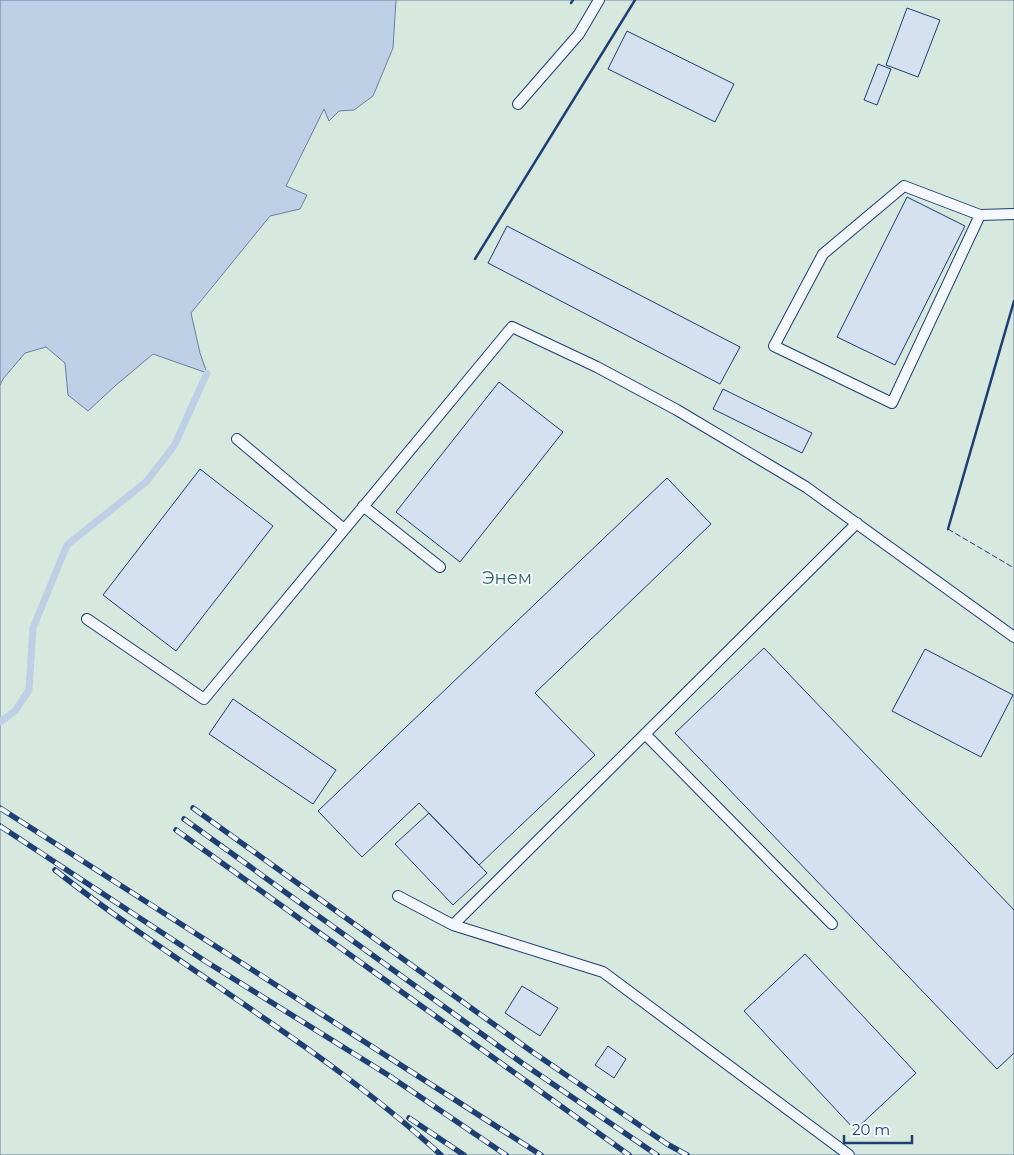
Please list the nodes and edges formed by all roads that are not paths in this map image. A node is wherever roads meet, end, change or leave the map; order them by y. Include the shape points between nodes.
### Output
1 (599, 0) edge
2 (518, 104) dead end
3 (1014, 214) edge
4 (980, 216) junction
5 (237, 439) dead end
6 (363, 506) junction
7 (857, 523) junction
8 (344, 529) junction
9 (440, 567) dead end
10 (87, 619) dead end
11 (1014, 637) edge
12 (645, 734) junction
13 (398, 896) dead end
14 (832, 924) dead end
15 (453, 925) junction
16 (849, 1155) edge

1 - 2 lane via 579,34
3 - 4 lane
4 - 4 lane via 892,403 774,346 823,254 904,186
5 - 8 lane
6 - 7 lane via 512,327 597,366 677,410 806,486
6 - 8 lane
6 - 9 lane
7 - 11 lane
7 - 12 lane
8 - 10 lane via 204,699
12 - 14 lane
12 - 15 lane
13 - 15 lane
15 - 16 lane via 603,972

